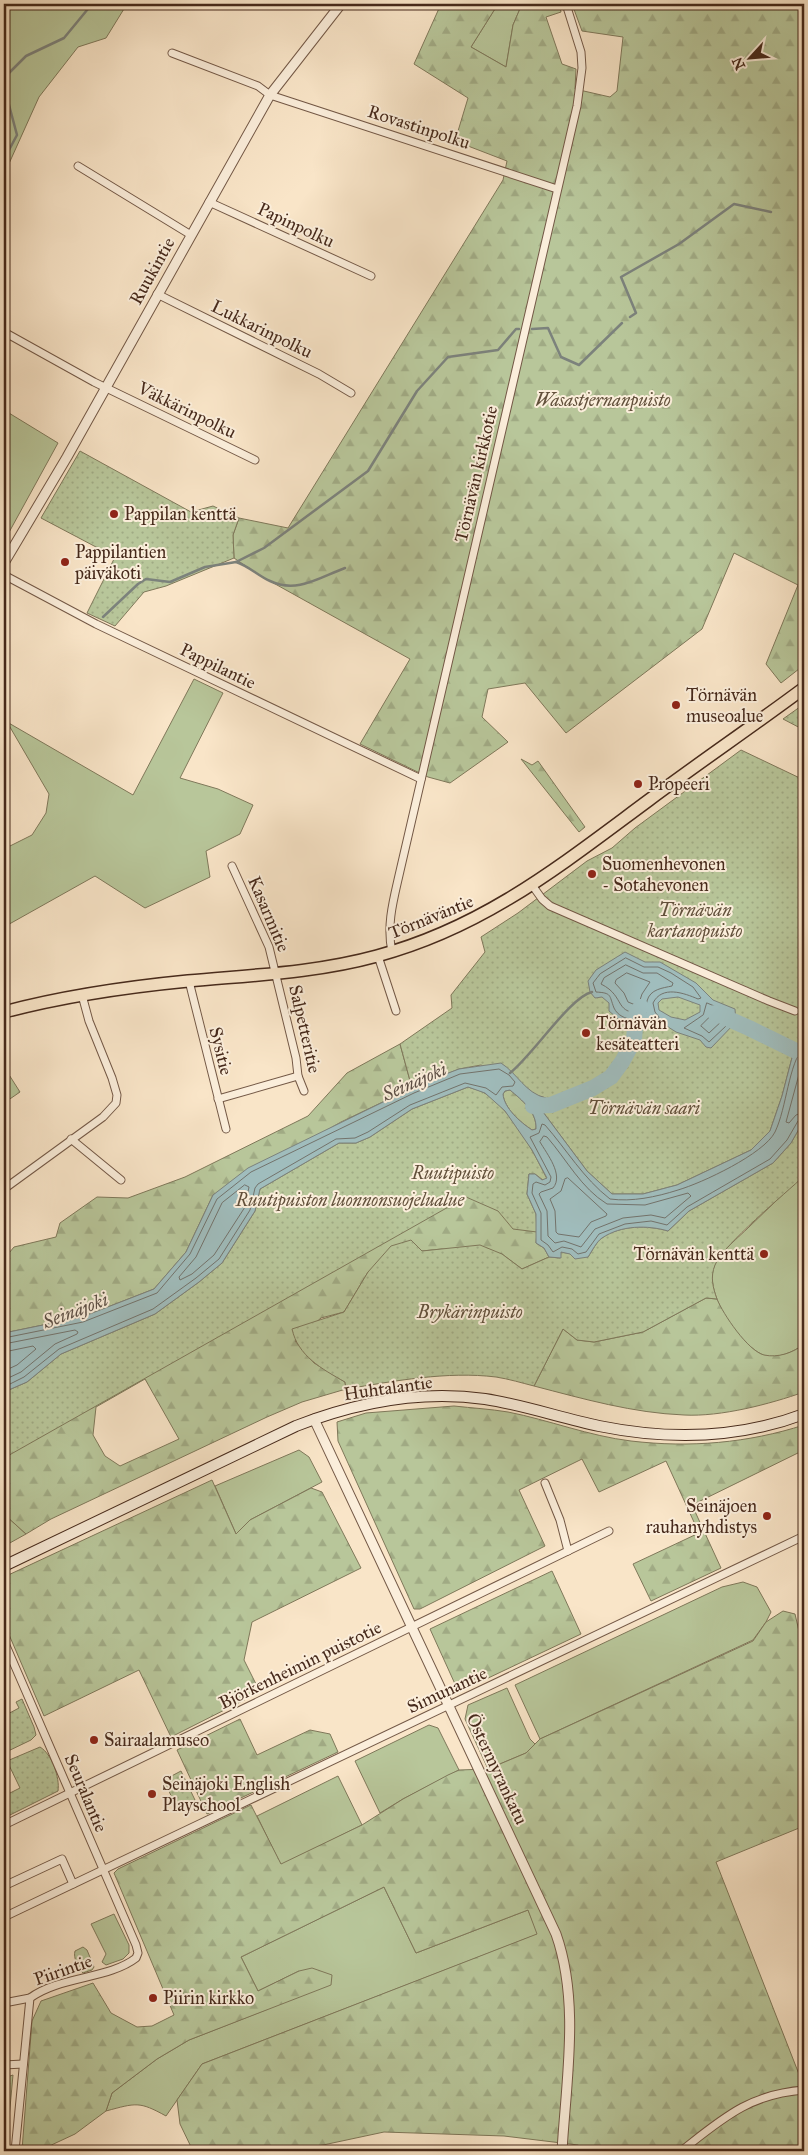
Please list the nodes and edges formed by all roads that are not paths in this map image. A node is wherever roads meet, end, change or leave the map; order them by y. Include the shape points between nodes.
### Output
1 (342, 4) edge
2 (566, 4) edge
3 (172, 53) dead end
4 (270, 94) junction
5 (78, 166) dead end
6 (558, 189) junction
7 (209, 202) junction
8 (191, 234) junction
9 (371, 276) dead end
10 (158, 294) junction
11 (4, 332) edge
12 (105, 387) junction
13 (351, 393) dead end
14 (255, 460) dead end
15 (4, 563) edge
16 (4, 575) edge
17 (804, 688) edge
18 (420, 779) junction
19 (232, 866) dead end
20 (532, 885) junction
21 (392, 952) junction
22 (378, 956) junction
23 (277, 974) junction
24 (189, 981) junction
25 (82, 995) junction
26 (396, 1011) dead end
27 (795, 1011) dead end
28 (4, 1012) edge
29 (298, 1076) junction
30 (304, 1090) dead end
31 (218, 1099) junction
32 (226, 1129) dead end
33 (71, 1139) junction
34 (120, 1180) dead end
35 (4, 1189) edge
36 (804, 1414) edge
37 (314, 1419) junction
38 (545, 1483) dead end
39 (609, 1531) dead end
40 (804, 1536) edge
41 (568, 1551) junction
42 (4, 1566) edge
43 (412, 1628) junction
44 (4, 1640) edge
45 (449, 1705) junction
46 (69, 1793) junction
47 (4, 1824) edge
48 (102, 1870) junction
49 (73, 1884) junction
50 (4, 1886) edge
51 (4, 1917) edge
52 (136, 1958) joint
53 (30, 1998) junction
54 (4, 2003) edge
55 (23, 2064) junction
56 (4, 2065) edge
57 (804, 2090) edge
58 (16, 2151) edge
59 (422, 2151) edge
60 (506, 2151) edge
61 (562, 2151) edge
62 (681, 2151) edge

1 - 4 street, Ruukintie
2 - 6 street, Törnävän kirkkotie via 582,68
3 - 4 street, Rovastinpolku via 258,86
4 - 6 street, Rovastinpolku
4 - 7 street, Ruukintie
5 - 8 street
6 - 18 street, Törnävän kirkkotie
7 - 8 street, Ruukintie
7 - 9 street, Papinpolku
8 - 10 street, Ruukintie
10 - 12 street, Ruukintie
10 - 13 street, Lukkarinpolku
11 - 12 street, Väkkärinpolku
12 - 14 street, Väkkärinpolku
12 - 15 street, Ruukintie
16 - 18 street, Pappilantie via 96,624
17 - 20 main road, Törnäväntie
18 - 21 street, Törnävän kirkkotie via 389,924
19 - 23 street, Kasarmitie via 269,946
20 - 21 main road, Törnäväntie via 468,922
20 - 27 street via 550,906
21 - 22 main road, Törnäväntie
22 - 23 main road, Törnäväntie
22 - 26 street
23 - 24 main road, Törnäväntie
23 - 29 street, Salpetteritie
24 - 25 main road, Törnäväntie
24 - 31 street, Sysitie
25 - 28 main road, Törnäväntie
25 - 33 street via 117,1095 116,1103 109,1112
29 - 30 street, Salpetteritie
29 - 31 street
31 - 32 street, Sysitie
33 - 34 street
33 - 35 street
36 - 37 main road, Huhtalantie via 720,1434 656,1435 598,1426 514,1404 455,1396 395,1399
37 - 42 main road, Huhtalantie
37 - 43 street, Östermyrankatu
38 - 41 street
39 - 41 street, Björkenheimin puistotie
40 - 45 street, Simunantie
41 - 43 street, Björkenheimin puistotie
43 - 45 street, Östermyrankatu
43 - 46 street, Björkenheimin puistotie
44 - 46 street, Seuralantie
45 - 48 street, Simunantie
45 - 61 street, Östermyrankatu via 564,1956 568,1979 569,2045
46 - 47 street, Björkenheimin puistotie
46 - 48 street, Seuralantie
48 - 49 street, Simunantie
48 - 52 street, Seuralantie via 136,1944
49 - 50 street via 62,1859
49 - 51 street, Simunantie
52 - 53 street, Piirintie
53 - 54 street
53 - 55 street, Piirintie
55 - 56 street
55 - 58 street, Piirintie
57 - 62 street via 764,2097 741,2107
59 - 60 street

